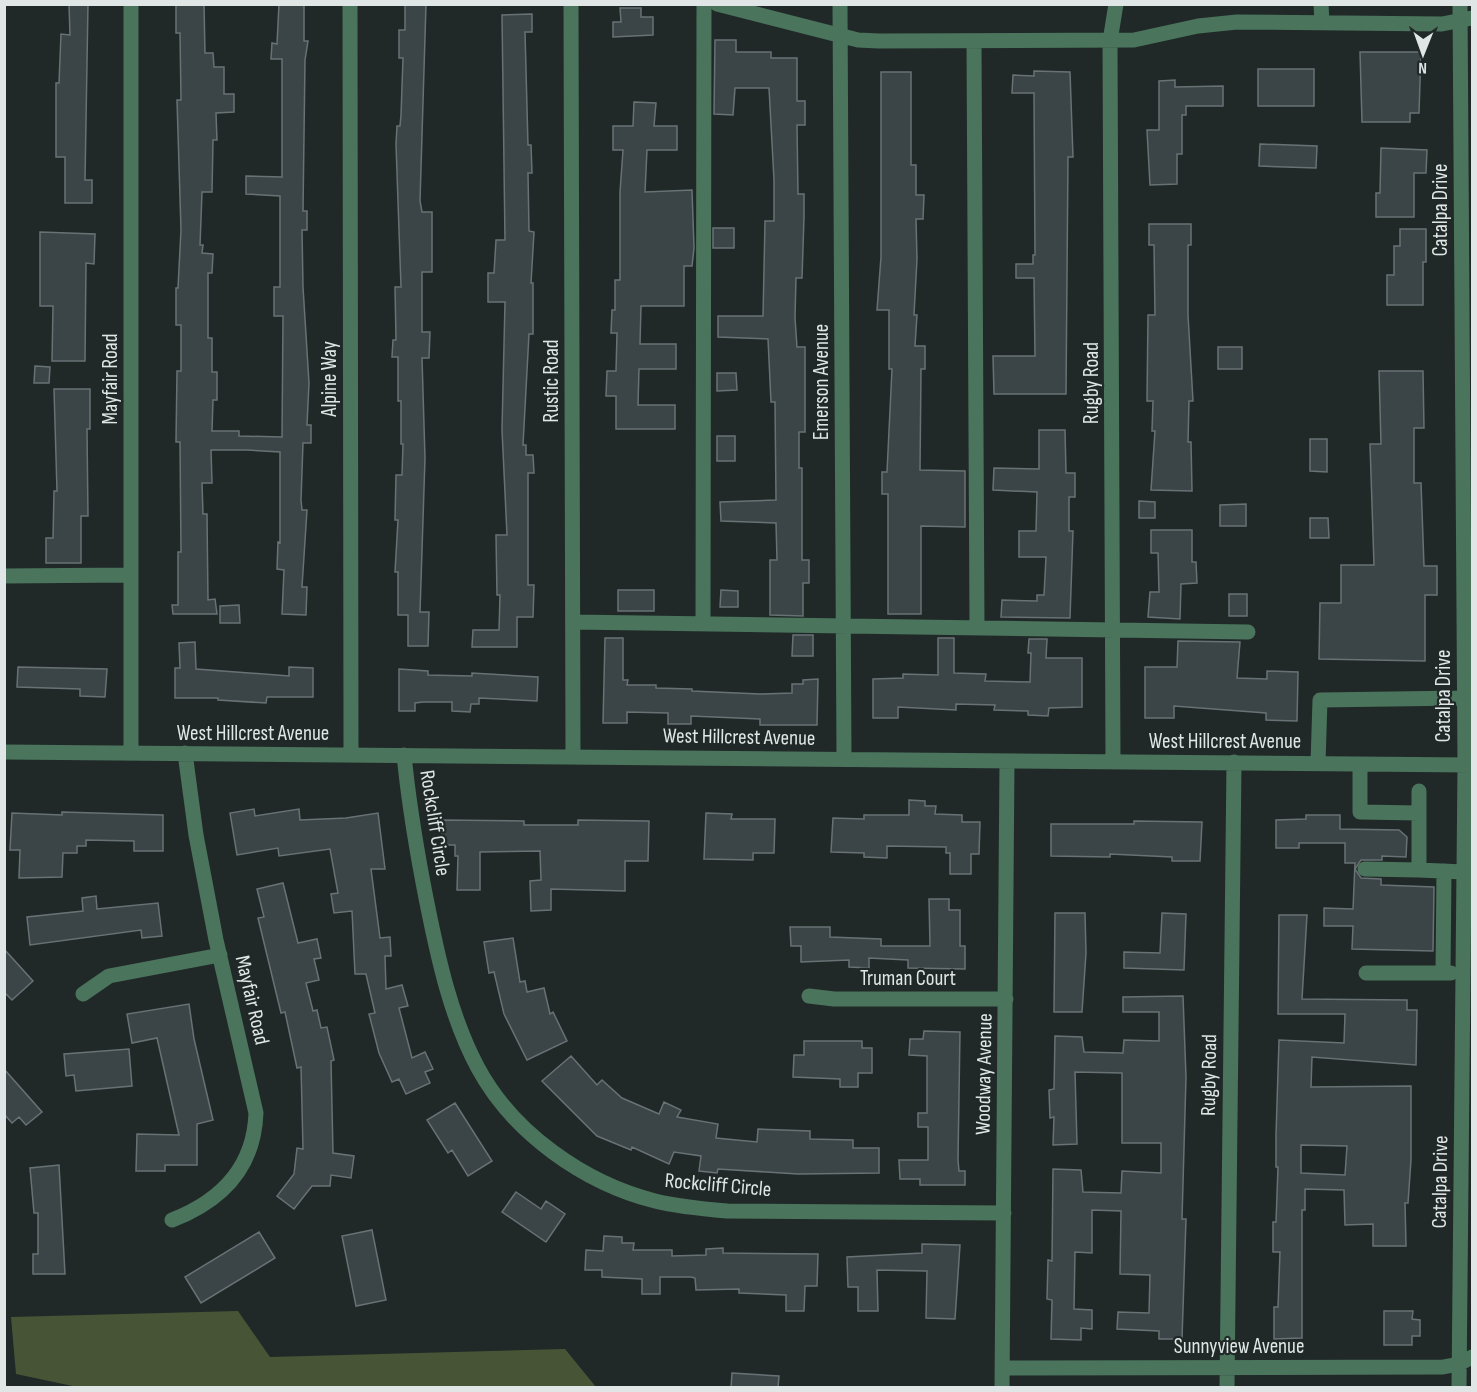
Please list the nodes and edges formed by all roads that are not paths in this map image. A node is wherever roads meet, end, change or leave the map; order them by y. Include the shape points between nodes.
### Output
1 (131, 4) edge
2 (350, 4) edge
3 (571, 4) edge
4 (705, 4) edge
5 (717, 4) edge
6 (840, 4) edge
7 (1116, 4) edge
8 (1321, 4) edge
9 (1460, 4) edge
10 (1466, 20) edge
11 (1322, 23) junction
12 (840, 35) junction
13 (974, 41) junction
14 (1110, 41) junction
15 (1467, 260) edge
16 (1468, 511) edge
17 (131, 575) junction
18 (4, 576) edge
19 (1468, 617) edge
20 (573, 622) junction
21 (703, 624) junction
22 (844, 627) junction
23 (977, 627) junction
24 (1113, 628) junction
25 (1248, 632) dead end
26 (1463, 698) junction
27 (4, 752) edge
28 (131, 753) junction
29 (185, 753) junction
30 (351, 754) junction
31 (404, 755) junction
32 (573, 756) junction
33 (844, 759) junction
34 (1007, 761) junction
35 (1113, 761) junction
36 (1234, 762) junction
37 (1318, 763) junction
38 (1360, 765) junction
39 (1469, 765) edge
40 (1419, 792) dead end
41 (1419, 813) junction
42 (1365, 869) dead end
43 (1419, 870) junction
44 (1444, 871) junction
45 (1464, 872) junction
46 (220, 955) junction
47 (1366, 973) dead end
48 (1443, 973) junction
49 (1463, 973) junction
50 (83, 994) dead end
51 (809, 996) dead end
52 (1006, 999) junction
53 (1004, 1213) junction
54 (172, 1220) dead end
55 (1466, 1360) edge
56 (1227, 1367) junction
57 (1002, 1368) junction
58 (1002, 1388) edge
59 (1227, 1388) edge
60 (1459, 1388) edge

1 - 17 street, Mayfair Road
2 - 30 street, Alpine Way
3 - 20 street, Rustic Road
4 - 21 street
5 - 12 street
6 - 12 street, Emerson Avenue
7 - 14 street, Rugby Road
8 - 11 street
9 - 10 street, Catalpa Drive
10 - 11 street
10 - 15 street, Catalpa Drive
11 - 14 street via 1237,22
12 - 13 street via 858,40
12 - 22 street, Emerson Avenue
13 - 14 street
13 - 23 street
14 - 24 street, Rugby Road
15 - 16 street, Catalpa Drive
16 - 19 street, Catalpa Drive
17 - 18 street
17 - 28 street, Mayfair Road
19 - 26 street, Catalpa Drive
20 - 21 street
20 - 32 street, Rustic Road
21 - 22 street
22 - 23 street
22 - 33 street, Emerson Avenue
23 - 24 street
24 - 25 street
24 - 35 street, Rugby Road
26 - 37 street via 1320,700
26 - 39 street, Catalpa Drive
27 - 28 street, West Hillcrest Avenue
28 - 29 street, West Hillcrest Avenue
29 - 30 street, West Hillcrest Avenue
29 - 46 street, Mayfair Road via 196,835
30 - 31 street, West Hillcrest Avenue
31 - 32 street, West Hillcrest Avenue
31 - 53 street, Rockcliff Circle via 410,820 432,932 458,1020 489,1085 540,1141 609,1185 685,1208
32 - 33 street, West Hillcrest Avenue
33 - 34 street, West Hillcrest Avenue
34 - 35 street, West Hillcrest Avenue
34 - 52 street, Woodway Avenue
35 - 36 street, West Hillcrest Avenue
36 - 37 street, West Hillcrest Avenue
36 - 56 street, Rugby Road
37 - 38 street, West Hillcrest Avenue
38 - 39 street, West Hillcrest Avenue
38 - 41 street via 1360,812
39 - 45 street, Catalpa Drive
40 - 41 street
41 - 43 street
42 - 43 street
43 - 44 street
44 - 45 street
44 - 48 street
45 - 49 street, Catalpa Drive
46 - 50 street via 110,976
46 - 54 street, Mayfair Road via 253,1096 255,1130 243,1161 220,1194 196,1211
47 - 48 street
48 - 49 street
49 - 55 street, Catalpa Drive
51 - 52 street, Truman Court
52 - 53 street, Woodway Avenue
53 - 57 street, Woodway Avenue
55 - 56 street, Sunnyview Avenue via 1443,1367
55 - 60 street, Catalpa Drive
56 - 57 street, Sunnyview Avenue
56 - 59 street, Rugby Road
57 - 58 street, Woodway Avenue

